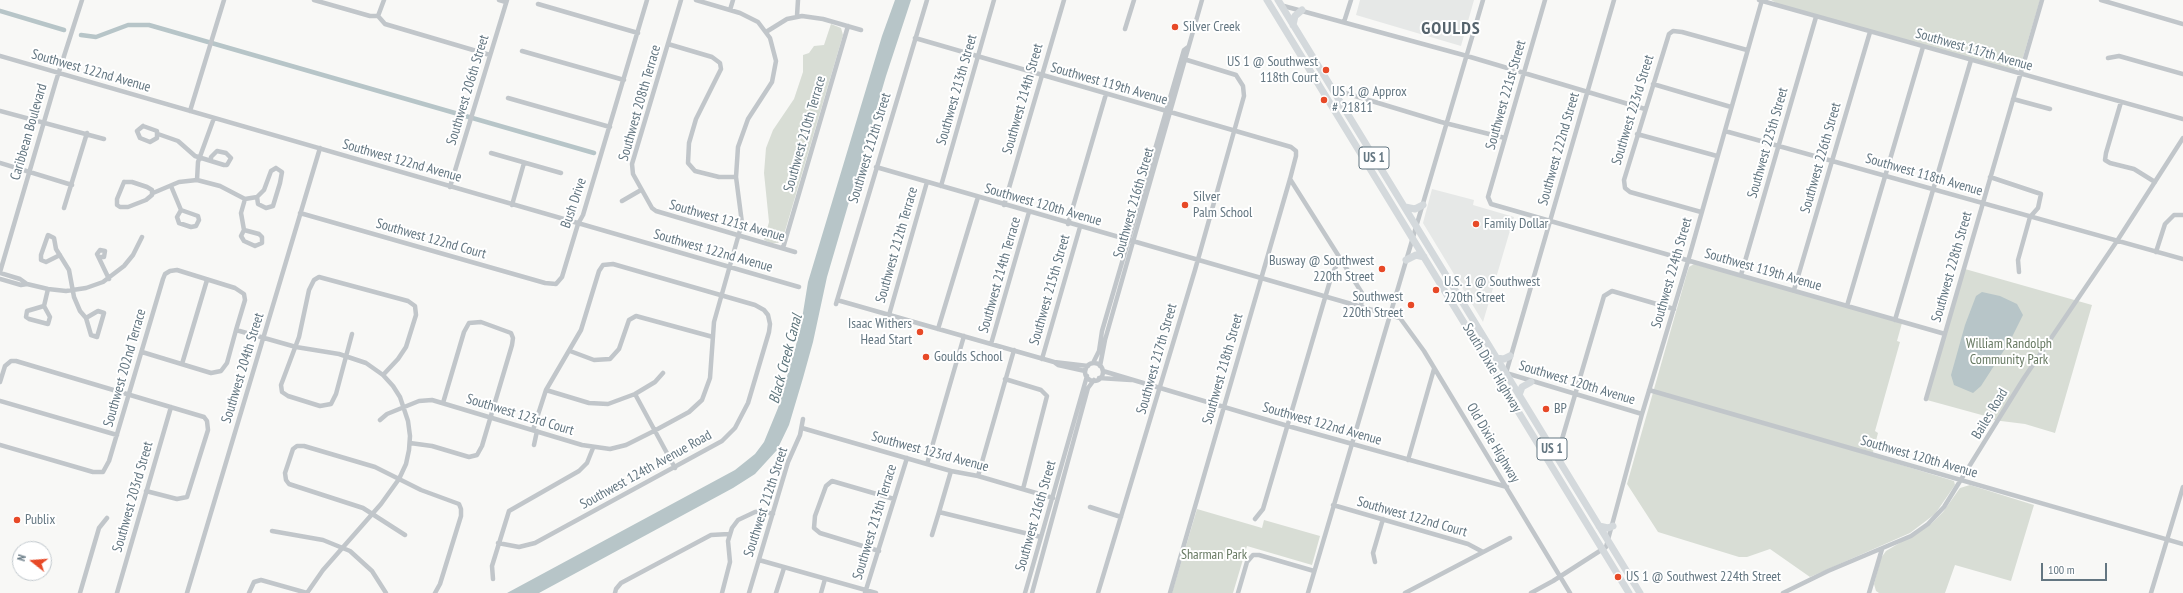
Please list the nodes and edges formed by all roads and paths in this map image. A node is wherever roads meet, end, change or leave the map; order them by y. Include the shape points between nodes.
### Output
1 (82, 0) edge
2 (224, 0) edge
3 (314, 0) edge
4 (384, 0) edge
5 (499, 0) edge
6 (647, 0) edge
7 (681, 0) edge
8 (696, 0) edge
9 (733, 0) edge
10 (798, 0) edge
11 (927, 0) edge
12 (994, 0) edge
13 (1064, 0) edge
14 (1134, 0) edge
15 (1202, 0) edge
16 (1267, 0) edge
17 (1351, 0) edge
18 (1483, 0) edge
19 (1545, 0) edge
20 (1614, 0) edge
21 (1761, 0) edge
22 (2042, 0) edge
23 (2100, 0) edge
24 (506, 1) edge
25 (1279, 2) edge
26 (538, 4) dead end
27 (730, 10) junction
28 (1302, 10) junction
29 (378, 16) junction
30 (797, 16) junction
31 (1816, 17) junction
32 (1344, 22) junction
33 (2183, 24) edge
34 (1293, 25) junction
35 (848, 26) junction
36 (1125, 28) dead end
37 (861, 30) dead end
38 (766, 32) junction
39 (1870, 32) junction
40 (638, 33) junction
41 (915, 38) junction
42 (1290, 39) junction
43 (668, 44) junction
44 (1188, 47) junction
45 (1923, 47) junction
46 (1747, 50) junction
47 (522, 51) dead end
48 (490, 55) junction
49 (0, 56) edge
50 (1467, 56) junction
51 (978, 57) junction
52 (2108, 58) dead end
53 (1187, 60) junction
54 (1971, 60) junction
55 (58, 73) junction
56 (1524, 73) junction
57 (2020, 74) junction
58 (2183, 74) edge
59 (1042, 76) junction
60 (624, 80) junction
61 (1653, 84) junction
62 (1332, 89) junction
63 (1587, 91) junction
64 (1106, 94) junction
65 (508, 98) dead end
66 (2013, 99) junction
67 (1329, 101) junction
68 (2121, 102) junction
69 (1731, 107) junction
70 (1645, 109) junction
71 (2050, 109) dead end
72 (0, 111) edge
73 (190, 111) junction
74 (1166, 112) junction
75 (1171, 114) junction
76 (214, 118) junction
77 (2183, 119) edge
78 (1447, 123) junction
79 (43, 124) junction
80 (610, 127) junction
81 (1234, 131) junction
82 (1725, 131) junction
83 (87, 133) junction
84 (158, 134) junction
85 (1638, 134) junction
86 (104, 138) dead end
87 (1505, 138) junction
88 (2183, 138) edge
89 (1779, 146) junction
90 (320, 148) junction
91 (1296, 151) joint
92 (490, 153) dead end
93 (1717, 156) junction
94 (199, 158) junction
95 (211, 161) dead end
96 (1832, 161) junction
97 (524, 163) junction
98 (0, 164) edge
99 (876, 167) junction
100 (1371, 170) junction
101 (29, 172) junction
102 (561, 174) dead end
103 (1885, 175) junction
104 (736, 177) junction
105 (1990, 177) junction
106 (1290, 179) junction
107 (197, 180) junction
108 (927, 182) junction
109 (2155, 182) junction
110 (72, 185) junction
111 (171, 186) junction
112 (941, 186) junction
113 (450, 187) junction
114 (1934, 189) junction
115 (641, 190) junction
116 (153, 193) junction
117 (257, 197) junction
118 (978, 197) junction
119 (1488, 197) joint
120 (245, 199) junction
121 (622, 201) dead end
122 (1982, 203) junction
123 (512, 205) junction
124 (1004, 205) junction
125 (1422, 205) junction
126 (1405, 207) junction
127 (64, 208) dead end
128 (181, 210) junction
129 (1029, 212) junction
130 (1701, 212) junction
131 (300, 213) junction
132 (2183, 215) edge
133 (2030, 217) junction
134 (1550, 220) junction
135 (578, 224) junction
136 (1068, 224) junction
137 (1416, 226) junction
138 (1080, 228) junction
139 (244, 230) junction
140 (739, 236) junction
141 (142, 237) dead end
142 (1412, 238) junction
143 (1129, 241) junction
144 (2117, 241) junction
145 (1134, 243) junction
146 (782, 248) junction
147 (795, 252) dead end
148 (2156, 252) junction
149 (60, 255) junction
150 (99, 257) dead end
151 (1424, 257) junction
152 (1340, 259) junction
153 (2183, 259) edge
154 (1197, 260) junction
155 (1406, 260) junction
156 (1688, 261) junction
157 (730, 268) junction
158 (0, 272) edge
159 (2019, 272) dead end
160 (1741, 275) junction
161 (0, 279) edge
162 (108, 279) junction
163 (1262, 279) junction
164 (207, 280) junction
165 (28, 284) junction
166 (556, 284) joint
167 (799, 287) dead end
168 (48, 289) junction
169 (1794, 290) junction
170 (73, 291) junction
171 (722, 296) junction
172 (1459, 297) junction
173 (1325, 298) junction
174 (44, 306) junction
175 (1848, 306) junction
176 (1361, 308) junction
177 (1674, 310) junction
178 (889, 315) junction
179 (1389, 315) junction
180 (86, 318) junction
181 (1462, 320) junction
182 (1895, 320) junction
183 (938, 329) junction
184 (236, 330) junction
185 (352, 334) dead end
186 (1945, 334) junction
187 (964, 336) junction
188 (713, 337) junction
189 (263, 338) junction
190 (991, 344) junction
191 (296, 347) junction
192 (1014, 350) junction
193 (570, 351) junction
194 (142, 352) junction
195 (347, 356) junction
196 (1510, 356) junction
197 (1496, 358) junction
198 (1042, 359) junction
199 (1054, 362) junction
200 (182, 364) junction
201 (1090, 364) junction
202 (1102, 368) junction
203 (1434, 369) junction
204 (663, 373) dead end
205 (1506, 373) junction
206 (1086, 374) junction
207 (383, 375) junction
208 (1097, 379) junction
209 (1005, 380) junction
210 (1133, 380) junction
211 (0, 382) edge
212 (1530, 382) junction
213 (1160, 388) junction
214 (1504, 388) junction
215 (546, 390) junction
216 (1649, 390) junction
217 (129, 394) junction
218 (635, 394) junction
219 (1576, 394) junction
220 (1519, 395) junction
221 (1926, 399) dead end
222 (0, 401) edge
223 (443, 403) junction
224 (170, 407) junction
225 (404, 407) junction
226 (1224, 407) junction
227 (1642, 414) junction
228 (490, 418) junction
229 (803, 419) dead end
230 (380, 420) dead end
231 (1288, 426) junction
232 (802, 428) junction
233 (535, 431) junction
234 (654, 431) junction
235 (117, 435) junction
236 (410, 443) junction
237 (534, 444) dead end
238 (1351, 444) junction
239 (0, 445) edge
240 (1560, 446) dead end
241 (593, 448) junction
242 (907, 458) junction
243 (1408, 460) junction
244 (927, 464) junction
245 (675, 468) junction
246 (951, 471) junction
247 (978, 476) junction
248 (400, 479) junction
249 (1962, 480) junction
250 (1562, 483) junction
251 (1506, 487) junction
252 (2183, 487) edge
253 (1023, 489) junction
254 (146, 491) junction
255 (894, 498) junction
256 (1053, 498) junction
257 (1333, 505) junction
258 (1090, 507) dead end
259 (939, 512) junction
260 (373, 513) junction
261 (772, 514) junction
262 (1122, 517) junction
263 (107, 518) dead end
264 (1255, 519) dead end
265 (1383, 519) junction
266 (1599, 526) junction
267 (1613, 526) junction
268 (272, 531) dead end
269 (729, 534) junction
270 (405, 535) dead end
271 (932, 535) dead end
272 (1041, 537) junction
273 (1510, 538) dead end
274 (2167, 539) junction
275 (1608, 541) junction
276 (498, 543) junction
277 (2183, 544) edge
278 (342, 548) junction
279 (1882, 549) junction
280 (879, 551) junction
281 (1603, 551) junction
282 (1483, 552) junction
283 (1043, 555) junction
284 (759, 560) junction
285 (1375, 562) dead end
286 (784, 568) junction
287 (1314, 571) junction
288 (1560, 577) junction
289 (493, 579) dead end
290 (825, 579) junction
291 (865, 592) edge
292 (1640, 592) edge
293 (80, 593) edge
294 (117, 593) edge
295 (187, 593) edge
296 (249, 593) edge
297 (307, 593) edge
298 (386, 593) edge
299 (435, 593) edge
300 (615, 593) edge
301 (722, 593) edge
302 (749, 593) edge
303 (776, 593) edge
304 (820, 593) edge
305 (876, 593) edge
306 (1025, 593) edge
307 (1032, 593) edge
308 (1098, 593) edge
309 (1170, 593) edge
310 (1238, 593) edge
311 (1308, 593) edge
312 (1405, 593) edge
313 (1531, 593) edge
314 (1570, 593) edge
315 (1629, 593) edge
316 (1782, 593) edge
317 (1871, 593) edge
318 (2151, 593) edge

1 - 55 street, Caribbean Boulevard
2 - 73 street
3 - 29 street
4 - 29 street
5 - 24 street
6 - 40 street, Bush Drive
7 - 43 street, Southwest 208th Terrace
8 - 27 street
9 - 27 street
10 - 30 street
11 - 41 street, Southwest 212th Street
12 - 51 street, Southwest 213th Street
13 - 59 street, Southwest 214th Street
14 - 36 street
15 - 44 street, Southwest 216th Street
16 - 42 highway, South Dixie Highway / US 1
17 - 32 street
18 - 50 street
19 - 56 street, Southwest 221st Street
20 - 63 street, Southwest 222nd Street
21 - 31 street, Southwest 117th Avenue
21 - 46 street, Southwest 224th Street
22 - 57 street, Southwest 228th Street
23 - 33 street
24 - 48 street, Southwest 206th Street
25 - 28 street
25 - 34 highway, South Dixie Highway / US 1
26 - 40 street
27 - 38 street via 753,19
28 - 32 street
28 - 34 highway via 1295,16
29 - 48 street via 385,24
30 - 35 street via 812,16
30 - 38 street
31 - 39 street, Southwest 117th Avenue
31 - 89 street, Southwest 225th Street
32 - 50 street
34 - 62 highway, South Dixie Highway / US 1
35 - 37 street
35 - 146 street, Southwest 210th Terrace
38 - 104 street, Southwest 123rd Court via 775,51 775,73 770,86 743,129 737,152
39 - 45 street, Southwest 117th Avenue
39 - 96 street, Southwest 226th Street
40 - 60 street, Bush Drive
41 - 51 street, Southwest 119th Avenue
41 - 99 street, Southwest 212th Street
42 - 62 highway via 1300,46 1325,86
42 - 67 highway, South Dixie Highway / US 1
43 - 104 street via 715,58 721,66 702,104 694,126 688,156 691,168 718,177
43 - 115 street, Southwest 208th Terrace via 632,167
44 - 53 street, Southwest 216th Street
44 - 74 street, Southwest 216th Street via 1184,50
45 - 54 street, Southwest 117th Avenue
45 - 103 street
46 - 61 street, Southwest 223rd Street via 1682,32 1671,32 1666,40
46 - 69 street, Southwest 224th Street
47 - 60 street
48 - 113 street, Southwest 206th Street
49 - 55 street, Southwest 122nd Avenue
50 - 56 street
50 - 78 street
51 - 59 street, Southwest 119th Avenue
51 - 112 street, Southwest 213th Street
52 - 58 street via 2119,56
53 - 75 street, Southwest 216th Street
53 - 81 street, Southwest 217th Street via 1231,73 1241,81 1244,96
54 - 57 street, Southwest 117th Avenue
54 - 114 street
55 - 73 street, Southwest 122nd Avenue
55 - 79 street, Caribbean Boulevard
56 - 63 street
56 - 87 street, Southwest 221st Street
57 - 66 street, Southwest 228th Street
57 - 68 street, Southwest 117th Avenue
59 - 64 street, Southwest 119th Avenue
59 - 124 street, Southwest 214th Street
60 - 80 street, Bush Drive
61 - 69 street
61 - 70 street, Southwest 223rd Street
62 - 67 highway
62 - 78 street
62 - 126 highway, South Dixie Highway / US 1
63 - 70 street
63 - 134 street, Southwest 222nd Street
64 - 74 street, Southwest 119th Avenue
64 - 136 street, Southwest 215th Street
65 - 80 street
66 - 71 street
66 - 105 street, Southwest 228th Street
67 - 100 highway, South Dixie Highway / US 1
68 - 77 street, Southwest 117th Avenue
68 - 109 street via 2106,160 2134,169
69 - 82 street, Southwest 224th Street
70 - 85 street, Southwest 223rd Street
72 - 79 street
73 - 76 street, Southwest 122nd Avenue
74 - 75 street, Southwest 119th Avenue
74 - 143 street, Southwest 216th Street
75 - 81 street, Southwest 119th Avenue
75 - 145 street, Southwest 216th Street
76 - 90 street, Southwest 122nd Avenue
76 - 94 street
78 - 87 street
78 - 125 street
79 - 83 street
79 - 101 street, Caribbean Boulevard
80 - 135 street, Bush Drive
81 - 91 street, Southwest 119th Avenue via 1291,147
81 - 154 street, Southwest 217th Street
82 - 89 street, Southwest 118th Avenue
82 - 93 street, Southwest 224th Street
83 - 86 street
83 - 110 street
84 - 84 street via 155,130 143,126 137,132 140,138 150,142 157,138
84 - 94 street via 178,141 190,154
85 - 93 street
85 - 130 street, Southwest 223rd Street via 1624,182 1625,188 1631,192
87 - 119 street, Southwest 221st Street
88 - 109 street, Bailes Road
89 - 96 street, Southwest 118th Avenue
89 - 160 street, Southwest 225th Street
90 - 113 street, Southwest 122nd Avenue
90 - 131 street, Southwest 204th Street
91 - 106 street, Southwest 218th Street
92 - 97 street
93 - 130 street, Southwest 224th Street
94 - 95 street
94 - 107 street
96 - 103 street, Southwest 118th Avenue
96 - 169 street, Southwest 226th Street
97 - 102 street
97 - 123 street
98 - 101 street
99 - 108 street, Southwest 120th Avenue
99 - 178 street, Southwest 212th Street via 836,302
100 - 137 highway via 1380,177 1407,222
100 - 142 highway, South Dixie Highway / US 1
101 - 110 street
101 - 158 street, Caribbean Boulevard
103 - 114 street, Southwest 118th Avenue
103 - 175 street
104 - 140 street, Southwest 123rd Court via 742,220
105 - 122 street, Southwest 228th Street
105 - 133 street via 2041,194 2036,212
106 - 152 street
106 - 163 street, Southwest 218th Street
107 - 111 street via 183,181
107 - 120 street via 220,186
108 - 112 street, Southwest 120th Avenue
108 - 178 street, Southwest 212th Terrace
109 - 144 street, Bailes Road
110 - 127 street
111 - 116 street
111 - 128 street
112 - 118 street, Southwest 120th Avenue
113 - 123 street, Southwest 122nd Avenue
114 - 122 street, Southwest 118th Avenue
114 - 182 street
115 - 121 street
115 - 140 street, Southwest 121st Avenue via 656,212
116 - 116 street via 146,200 128,208 122,208 117,203 124,182 141,185
117 - 117 street via 264,190 271,171 276,168 281,170 282,176 273,206 261,206 257,202
117 - 120 street
118 - 124 street, Southwest 120th Avenue
118 - 183 street
119 - 134 street, Southwest 119th Avenue via 1493,205
120 - 139 street via 241,213
122 - 133 street, Southwest 118th Avenue
122 - 186 street, Southwest 228th Street
123 - 135 street, Southwest 122nd Avenue
124 - 129 street, Southwest 120th Avenue
125 - 126 highway via 1415,208
125 - 137 street
126 - 137 highway, South Dixie Highway / US 1
128 - 128 street via 177,217 179,223 196,226 198,216
129 - 136 street, Southwest 120th Avenue
129 - 190 street, Southwest 214th Terrace
130 - 156 street, Southwest 224th Street
131 - 166 street, Southwest 122nd Court
131 - 189 street, Southwest 204th Street
132 - 148 street via 2174,215 2165,224
133 - 144 street, Southwest 118th Avenue
133 - 159 street via 2018,260
134 - 156 street, Southwest 119th Avenue via 1679,256
134 - 196 street, Southwest 222nd Street
135 - 157 street, Southwest 122nd Avenue
135 - 166 street, Bush Drive via 562,277
136 - 138 street, Southwest 120th Avenue
137 - 142 street
137 - 172 highway, South Dixie Highway / US 1
138 - 143 street, Southwest 120th Avenue
138 - 198 street, Southwest 215th Street
139 - 139 street via 241,236 244,241 256,246 262,243 259,234
140 - 146 street, Southwest 121st Avenue
140 - 157 street, Southwest 123rd Court
141 - 162 street via 129,261
142 - 151 highway, South Dixie Highway / US 1
142 - 155 street
142 - 172 highway via 1421,242 1450,290
143 - 145 street, Southwest 120th Avenue
143 - 201 street, Southwest 216th Street via 1102,331 1099,351
144 - 148 street, Southwest 118th Avenue
144 - 249 street, Bailes Road via 2024,378
145 - 154 street, Southwest 120th Avenue
145 - 202 street, Southwest 216th Street via 1105,340
146 - 147 street, Southwest 121st Avenue
148 - 153 street, Southwest 118th Avenue
149 - 149 street via 54,238 48,235 41,260 46,262
149 - 170 street via 69,270
150 - 162 street
151 - 155 highway via 1416,255
151 - 181 highway, South Dixie Highway / US 1
152 - 173 street via 1332,274
152 - 176 street via 1362,293
154 - 163 street, Southwest 120th Avenue
154 - 213 street, Southwest 217th Street
155 - 179 street
156 - 160 street, Southwest 119th Avenue
156 - 177 street, Southwest 224th Street
157 - 167 street, Southwest 122nd Avenue
157 - 171 street, Southwest 123rd Court
158 - 165 street
160 - 169 street, Southwest 119th Avenue
161 - 165 street via 21,285
162 - 170 street
163 - 173 street, Southwest 120th Avenue
163 - 226 street, Southwest 218th Street
164 - 184 street via 235,288 244,294 245,300
164 - 194 street, Southwest 202nd Terrace via 170,270 163,279
164 - 200 street
165 - 168 street
168 - 170 street
168 - 174 street
169 - 175 street, Southwest 119th Avenue
170 - 180 street via 80,311
171 - 188 street, Southwest 123rd Court
171 - 193 street via 605,264 599,271 582,326
171 - 245 street, Southwest 124th Avenue Road via 758,306 768,315 769,332 748,403 739,422 722,441
172 - 197 highway, South Dixie Highway / US 1
173 - 176 street, Southwest 120th Avenue
173 - 231 street
174 - 174 street via 50,318 48,324 26,317 27,311
175 - 182 street, Southwest 119th Avenue
176 - 179 street, Southwest 120th Avenue
177 - 216 street, Southwest 224th Street
177 - 219 street via 1612,291 1607,292
178 - 183 street
179 - 203 street, Old Dixie Highway via 1395,315 1403,320
179 - 238 street
180 - 180 street via 98,311 104,313 97,336 91,335
181 - 205 highway via 1471,326 1497,369
181 - 214 highway, South Dixie Highway / US 1
182 - 186 street, Southwest 119th Avenue
183 - 187 street
184 - 189 street
184 - 200 street via 225,366 219,373
185 - 195 street
186 - 221 street, Southwest 228th Street
187 - 190 street
187 - 244 street
188 - 193 street via 636,316 629,320 619,349 610,359 594,360
188 - 234 street, Southwest 123rd Court via 710,378 705,394 689,412
189 - 191 street
189 - 295 street, Southwest 204th Street
190 - 192 street
191 - 195 street
191 - 195 street via 281,389 288,396 320,406 328,406 335,398
191 - 207 street via 314,280 319,277 408,301 415,306 416,315 406,347
192 - 198 street
192 - 209 street
193 - 215 street
194 - 200 street
194 - 217 street, Southwest 202nd Terrace
195 - 207 street via 366,363
196 - 197 highway
196 - 205 street, Southwest 222nd Street
197 - 205 highway, South Dixie Highway / US 1
198 - 199 street
199 - 201 street
199 - 206 street
201 - 202 street, Southwest 122nd Avenue
201 - 206 street, Southwest 216th Street
202 - 208 street, Southwest 216th Street
202 - 210 street, Southwest 122nd Avenue
203 - 243 street
203 - 251 street, Old Dixie Highway
204 - 218 street via 655,382
205 - 212 street, Southwest 120th Avenue
205 - 214 highway
205 - 220 highway, South Dixie Highway / US 1
206 - 208 street
206 - 256 street, Southwest 216th Street
207 - 225 street via 396,391
208 - 210 street, Southwest 122nd Avenue via 1105,377
208 - 283 street, Southwest 216th Street via 1088,388
209 - 247 street
209 - 253 street via 1041,390 1047,396
210 - 213 street, Southwest 122nd Avenue
211 - 217 street via 4,368 9,362 20,363
212 - 219 street, Southwest 120th Avenue
212 - 220 highway via 1522,387
213 - 226 street, Southwest 122nd Avenue
213 - 262 street, Southwest 217th Street
214 - 250 highway, South Dixie Highway / US 1
215 - 218 street via 599,405 613,403
215 - 233 street
216 - 227 street, Southwest 224th Street
216 - 249 street, Southwest 120th Avenue
217 - 224 street
217 - 235 street, Southwest 202nd Terrace
218 - 234 street
219 - 227 street, Southwest 120th Avenue
219 - 240 street
220 - 266 highway, South Dixie Highway / US 1
222 - 235 street
223 - 225 street, Southwest 123rd Court via 424,400
223 - 228 street, Southwest 123rd Court
223 - 228 street via 465,329 469,323 481,322 512,333 513,338
224 - 254 street, Southwest 203rd Street
224 - 254 street via 200,415 208,421 208,430 187,496 175,499
225 - 230 street, Southwest 123rd Court
225 - 236 street via 410,429
226 - 231 street, Southwest 122nd Avenue
226 - 309 street, Southwest 218th Street
227 - 267 street, Southwest 224th Street
228 - 233 street, Southwest 123rd Court
228 - 236 street via 481,450 475,456 469,457 432,446
229 - 232 street, Southwest 212th Street
231 - 238 street, Southwest 122nd Avenue
231 - 264 street via 1263,509
232 - 242 street, Southwest 123rd Avenue
232 - 261 street, Southwest 212th Street
233 - 237 street
233 - 241 street, Southwest 123rd Court
234 - 241 street, Southwest 123rd Court via 621,447
234 - 245 street
235 - 239 street, Southwest 202nd Terrace via 108,465 103,472 93,472
236 - 248 street
238 - 243 street, Southwest 122nd Avenue
238 - 257 street
241 - 276 street via 587,462 579,471 511,509
242 - 244 street, Southwest 123rd Avenue
242 - 255 street, Southwest 213th Terrace
243 - 251 street, Southwest 122nd Avenue
244 - 246 street, Southwest 123rd Avenue
245 - 276 street, Southwest 124th Avenue Road via 535,543 519,547
246 - 247 street, Southwest 123rd Avenue
246 - 259 street
247 - 253 street, Southwest 123rd Avenue
248 - 260 street
248 - 260 street via 367,464 304,446 297,446 290,455 285,474 286,480 294,486
248 - 299 street via 426,492 452,500 460,507 459,522
249 - 274 street, Southwest 120th Avenue
249 - 279 street, Bailes Road via 1944,507 1928,524 1911,536
250 - 275 highway via 1572,491 1601,539
250 - 281 highway, South Dixie Highway / US 1
251 - 288 street, Old Dixie Highway
252 - 274 street
253 - 256 street, Southwest 123rd Avenue
254 - 294 street, Southwest 203rd Street
255 - 280 street, Southwest 213th Terrace
255 - 280 street via 838,482 828,483 815,516 815,530
256 - 272 street, Southwest 216th Street
256 - 283 street via 1054,510 1042,547
257 - 265 street, Southwest 122nd Court
257 - 287 street
258 - 262 street
259 - 271 street
259 - 272 street
260 - 270 street
260 - 278 street
261 - 269 street via 762,511 752,513 738,520
261 - 284 street, Southwest 212th Street
262 - 308 street, Southwest 217th Street
263 - 293 street via 99,528
265 - 282 street, Southwest 122nd Court via 1468,544
265 - 285 street via 1373,553
266 - 267 highway
266 - 275 highway, South Dixie Highway / US 1
267 - 275 street, Southwest 224th Street
268 - 278 street via 322,540
269 - 300 street via 711,535 621,584
269 - 301 street via 730,562
272 - 306 street, Southwest 216th Street
273 - 282 street
274 - 277 street, Southwest 120th Avenue
274 - 318 street
275 - 281 street, Southwest 224th Street
275 - 292 highway, South Dixie Highway / US 1
276 - 289 street via 492,566
278 - 297 street
278 - 298 street via 350,551 367,566
279 - 316 street, Bailes Road
279 - 317 street
280 - 291 street, Southwest 213th Terrace
281 - 288 street
281 - 292 highway via 1611,554 1632,588
281 - 315 highway, South Dixie Highway / US 1
282 - 312 street
283 - 307 street, Southwest 216th Street
284 - 286 street
284 - 302 street, Southwest 212th Street
286 - 290 street
286 - 303 street
287 - 310 street via 1253,555 1247,562
287 - 311 street
288 - 313 street
288 - 314 street, Old Dixie Highway
290 - 291 street
290 - 304 street
291 - 305 street
296 - 297 street via 252,584 264,580

